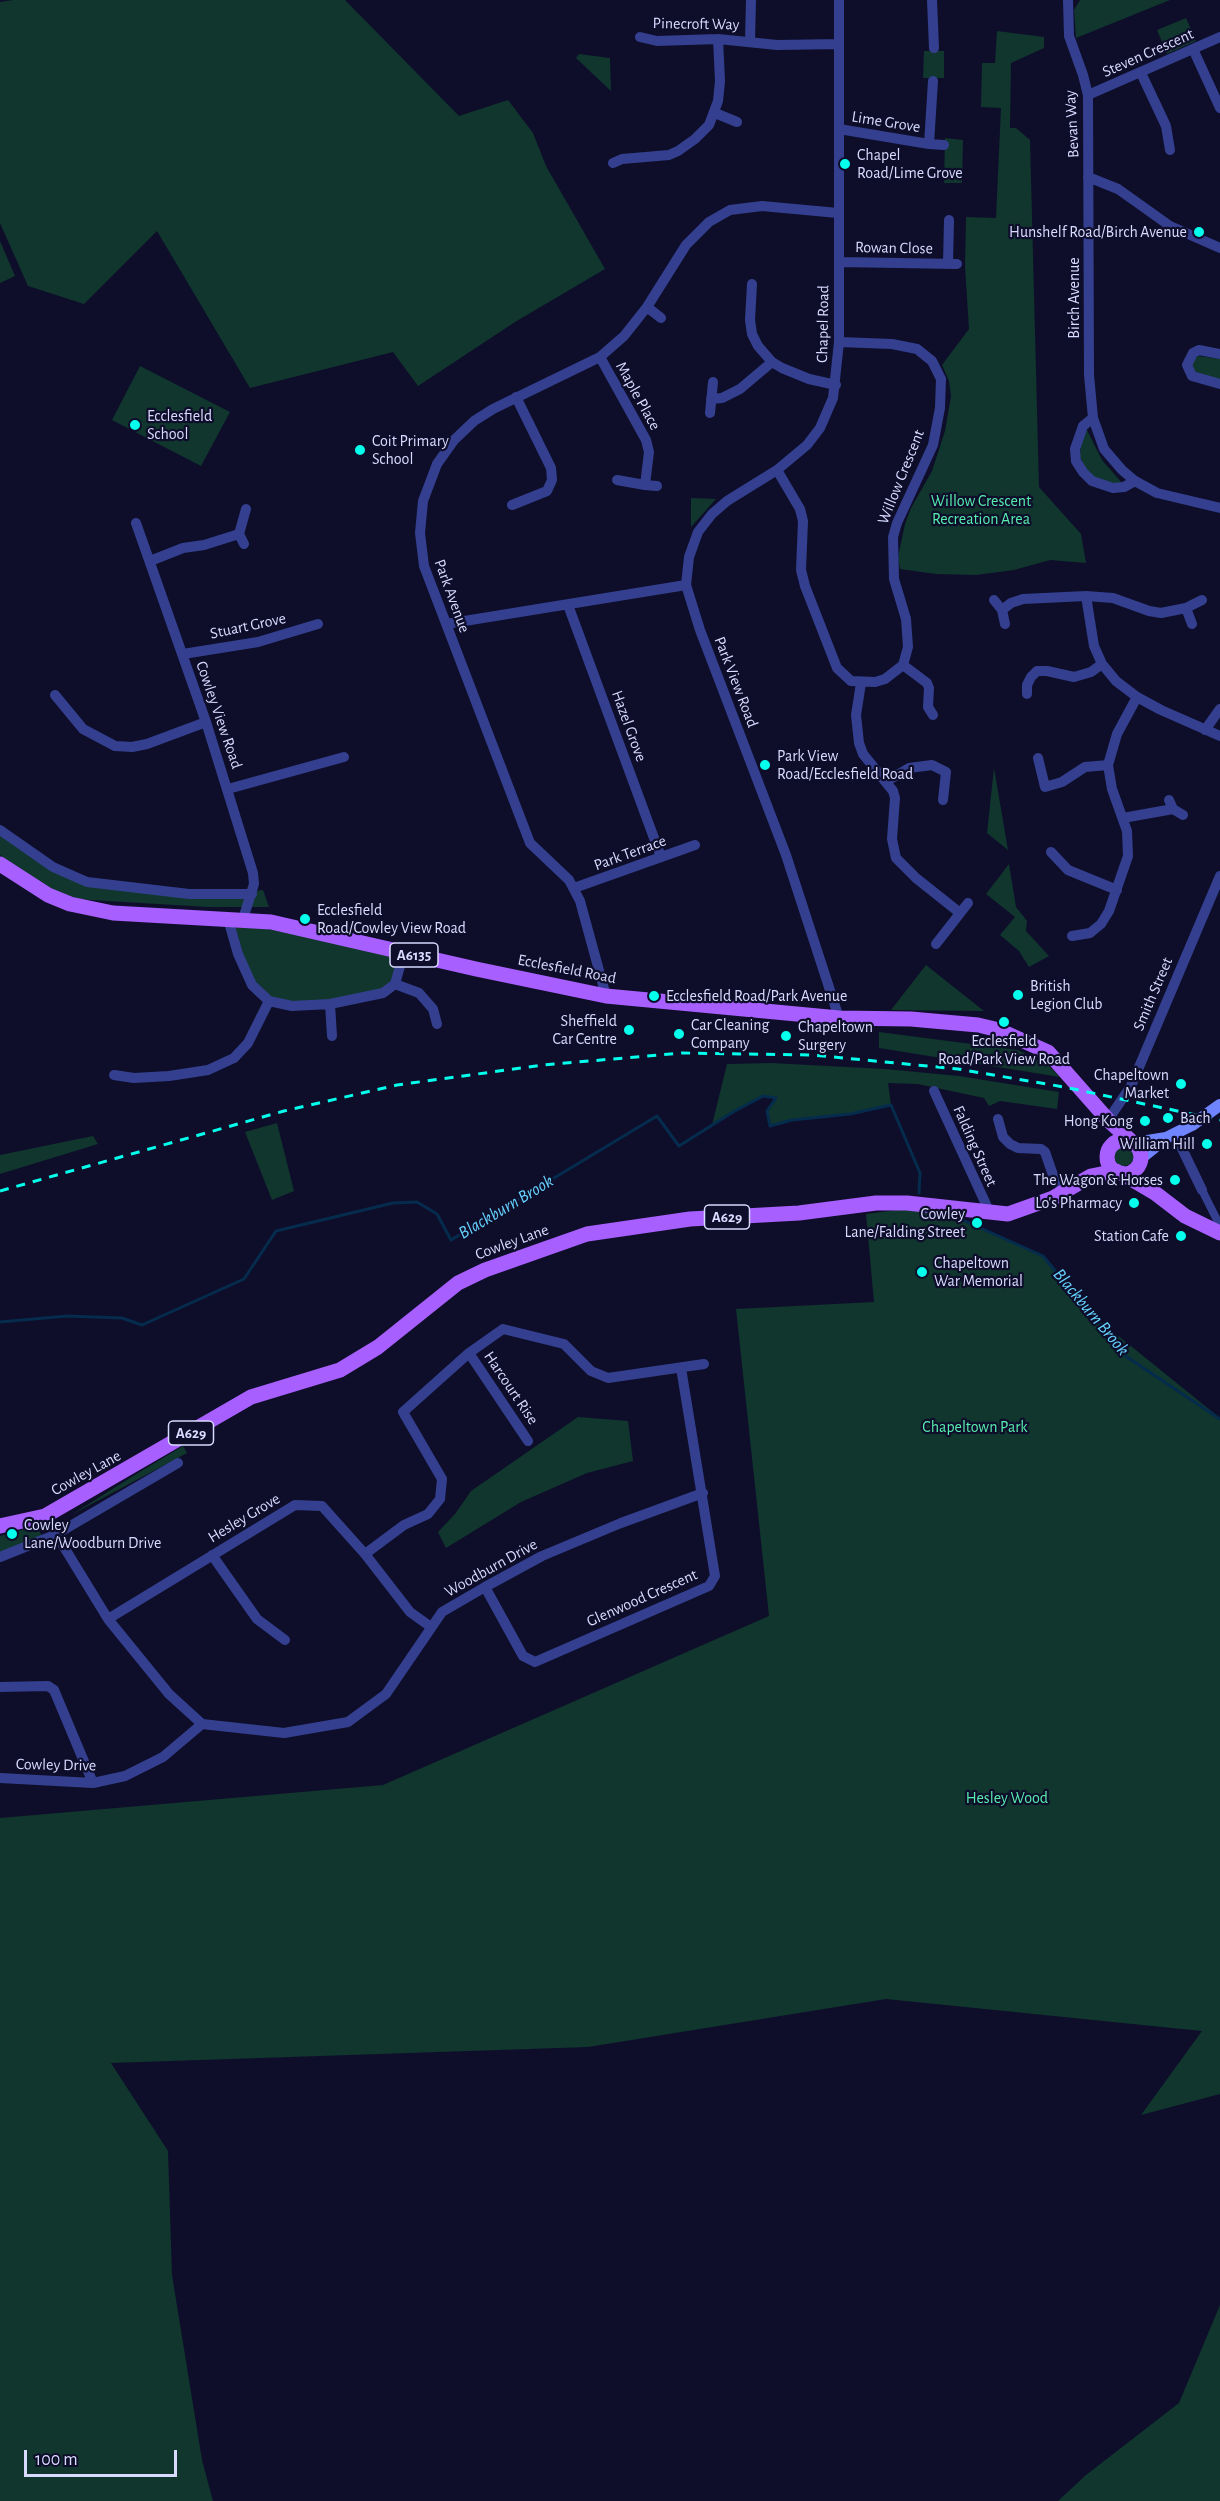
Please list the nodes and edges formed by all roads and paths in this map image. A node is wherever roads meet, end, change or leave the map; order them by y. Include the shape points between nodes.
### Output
1 (751, 0) edge
2 (839, 0) edge
3 (932, 0) edge
4 (1068, 0) edge
5 (640, 37) dead end
6 (1220, 37) edge
7 (718, 39) junction
8 (750, 41) junction
9 (839, 44) junction
10 (934, 48) dead end
11 (1193, 49) junction
12 (1141, 73) junction
13 (933, 81) dead end
14 (1088, 95) junction
15 (1220, 108) edge
16 (715, 113) junction
17 (736, 122) dead end
18 (839, 129) junction
19 (929, 144) junction
20 (944, 145) dead end
21 (1170, 150) dead end
22 (613, 163) dead end
23 (1089, 177) junction
24 (838, 213) junction
25 (949, 220) dead end
26 (1220, 248) edge
27 (839, 262) junction
28 (752, 284) dead end
29 (647, 308) junction
30 (661, 318) dead end
31 (839, 342) junction
32 (1220, 354) edge
33 (600, 357) junction
34 (772, 362) junction
35 (713, 382) dead end
36 (1220, 384) edge
37 (836, 385) junction
38 (516, 397) junction
39 (711, 399) junction
40 (710, 413) dead end
41 (1093, 418) junction
42 (777, 470) junction
43 (617, 480) dead end
44 (1136, 481) junction
45 (645, 485) junction
46 (657, 486) dead end
47 (512, 505) dead end
48 (1220, 508) edge
49 (246, 509) dead end
50 (136, 523) dead end
51 (150, 561) junction
52 (686, 585) junction
53 (1086, 596) junction
54 (994, 600) dead end
55 (1202, 600) dead end
56 (568, 605) junction
57 (1186, 608) junction
58 (1002, 610) junction
59 (318, 624) dead end
60 (446, 624) junction
61 (1005, 624) dead end
62 (1192, 624) dead end
63 (183, 654) junction
64 (1102, 664) junction
65 (903, 665) junction
66 (861, 683) junction
67 (1027, 694) dead end
68 (55, 695) dead end
69 (1137, 697) junction
70 (1220, 709) edge
71 (933, 715) dead end
72 (206, 723) junction
73 (1205, 730) junction
74 (1220, 736) edge
75 (344, 757) dead end
76 (1038, 758) dead end
77 (1108, 765) junction
78 (887, 781) junction
79 (228, 789) junction
80 (943, 801) dead end
81 (1175, 808) dead end
82 (1123, 818) junction
83 (0, 830) edge
84 (695, 845) dead end
85 (1051, 852) dead end
86 (661, 857) junction
87 (0, 864) edge
88 (1220, 876) edge
89 (574, 888) junction
90 (1117, 890) junction
91 (252, 894) junction
92 (968, 903) dead end
93 (960, 913) junction
94 (235, 919) junction
95 (1072, 936) dead end
96 (936, 945) dead end
97 (404, 952) junction
98 (395, 984) junction
99 (606, 996) junction
100 (269, 1001) junction
101 (330, 1004) junction
102 (839, 1018) junction
103 (437, 1024) dead end
104 (332, 1038) dead end
105 (114, 1075) dead end
106 (934, 1091) dead end
107 (1220, 1105) edge
108 (998, 1119) dead end
109 (1108, 1120) junction
110 (1170, 1136) junction
111 (1132, 1142) junction
112 (1109, 1149) junction
113 (1140, 1161) junction
114 (1118, 1172) junction
115 (1091, 1176) junction
116 (1202, 1190) joint
117 (1065, 1192) junction
118 (1155, 1193) junction
119 (990, 1214) junction
120 (1220, 1226) edge
121 (1220, 1233) edge
122 (469, 1353) junction
123 (704, 1364) dead end
124 (681, 1368) junction
125 (528, 1441) dead end
126 (178, 1463) dead end
127 (703, 1493) junction
128 (45, 1516) junction
129 (0, 1526) edge
130 (55, 1535) junction
131 (365, 1554) junction
132 (212, 1555) junction
133 (0, 1557) edge
134 (485, 1587) junction
135 (108, 1619) junction
136 (430, 1627) junction
137 (285, 1640) dead end
138 (0, 1687) edge
139 (202, 1724) junction
140 (0, 1778) edge
141 (93, 1783) junction

1 - 8 street
2 - 9 street, Chapel Road
3 - 10 street
4 - 14 street, Bevan Way via 1069,36
5 - 7 street, Pinecroft Way via 657,41
6 - 11 street, Steven Crescent
7 - 8 street, Pinecroft Way
7 - 16 street via 720,81
8 - 9 street, Pinecroft Way via 777,45
9 - 18 street, Chapel Road
11 - 12 street, Steven Crescent
11 - 15 street
12 - 14 street, Steven Crescent
12 - 21 street via 1166,126
13 - 19 street, Lime Grove
14 - 23 street, Bevan Way
16 - 17 street
16 - 22 street via 709,125 678,151
18 - 19 street, Lime Grove
18 - 24 street, Chapel Road
19 - 20 street, Lime Grove
23 - 26 street via 1118,189 1170,226
23 - 41 street, Birch Avenue via 1089,375
24 - 27 street, Chapel Road
24 - 29 street, Park Avenue via 762,206 730,210 709,222 686,245
25 - 27 street, Rowan Close via 953,264
27 - 31 street, Chapel Road
28 - 34 street via 752,334
29 - 30 street
29 - 33 street, Park Avenue
31 - 37 street, Chapel Road
31 - 65 street, Willow Crescent via 917,349 932,361 941,379 933,445 893,537 894,579 909,636
32 - 36 street via 1198,350 1192,353 1187,365 1192,376
33 - 38 street, Park Avenue
33 - 45 street, Maple Place via 646,440 649,452
34 - 37 street via 802,376
34 - 39 street via 740,389
35 - 39 street
37 - 42 street, Chapel Road via 820,428
38 - 47 street via 551,468 552,480 547,491
38 - 60 street, Park Avenue via 474,421 454,440 437,464 423,501 420,533 424,566
39 - 40 street
41 - 44 street, Birch Avenue via 1104,448
41 - 44 street via 1083,426 1075,449 1083,472 1092,481 1113,488
42 - 52 street, Chapel Road via 727,501 705,523 689,557
42 - 66 street via 802,516 801,570 812,607 837,668 843,676
43 - 45 street
44 - 48 street, Birch Avenue via 1157,494
45 - 46 street
49 - 51 street via 241,539 183,548
50 - 51 street, Cowley View Road
51 - 63 street, Cowley View Road
52 - 56 street
52 - 102 street, Park View Road via 786,855
53 - 57 street via 1113,598 1161,613
53 - 58 street via 1023,599
53 - 64 street via 1090,632
54 - 58 street
55 - 57 street
56 - 60 street
56 - 86 street, Hazel Grove
57 - 62 street
58 - 61 street
59 - 63 street, Stuart Grove via 258,642
60 - 89 street, Park Avenue via 530,843
63 - 72 street, Cowley View Road
64 - 67 street via 1091,672 1074,676 1037,671 1027,685
64 - 69 street
65 - 66 street via 885,679
65 - 71 street via 927,682 928,707
66 - 78 street via 856,715 859,743 872,766
68 - 72 street via 83,729 115,746 147,744
69 - 73 street
69 - 77 street via 1117,734
70 - 73 street
72 - 79 street, Cowley View Road
73 - 74 street
75 - 79 street
76 - 77 street via 1045,788 1085,767
77 - 82 street
78 - 80 street via 909,768 932,765 946,772
78 - 93 street via 896,798 892,839 896,858
79 - 91 street, Cowley View Road via 253,873
81 - 82 street
82 - 90 street via 1128,856
83 - 91 street via 53,867 87,882 189,894
84 - 86 street, Park Terrace
85 - 90 street via 1068,870
86 - 89 street, Park Terrace
87 - 94 main road, Ecclesfield Road / A6135 via 41,891 70,904 113,913
88 - 109 street, Smith Street via 1131,1086
89 - 99 street, Park Avenue
90 - 95 street via 1099,927
91 - 94 street, Cowley View Road
92 - 93 street
93 - 96 street
94 - 97 main road, Ecclesfield Road / A6135 via 271,922
94 - 100 street via 238,954 252,985
97 - 98 street
97 - 99 main road, Ecclesfield Road / A6135
98 - 101 street via 383,993
98 - 103 street via 419,993 433,1009
99 - 102 main road, Ecclesfield Road / A6135
100 - 101 street via 292,1006
100 - 105 street via 248,1042 234,1058 208,1070 169,1076
101 - 104 street
102 - 109 main road, Ecclesfield Road / A6135 via 911,1019 1001,1030 1048,1052
106 - 119 street, Falding Street
107 - 110 main road
108 - 117 street via 1003,1137 1010,1144 1045,1152 1053,1175
109 - 111 main road, Ecclesfield Road / A6135
109 - 112 main road
110 - 111 main road
110 - 113 main road
110 - 116 street
111 - 112 main road via 1119,1140
111 - 113 main road, A6135 via 1140,1150
112 - 114 main road via 1108,1163
112 - 115 main road, Cowley Lane / A629
113 - 114 main road via 1132,1172
113 - 118 main road, A6135
114 - 115 main road, Cowley Lane / A629
114 - 118 main road, A6135
115 - 117 main road, Cowley Lane / A629
116 - 120 street
117 - 119 main road, Cowley Lane / A629 via 1008,1214
118 - 121 main road, A6135 via 1185,1216
119 - 128 main road, Cowley Lane / A629 via 876,1203 799,1213 690,1219 587,1234 458,1283 378,1347 340,1370 251,1397
122 - 124 street via 503,1329 564,1344 591,1371 608,1378
122 - 125 street, Harcourt Rise
122 - 131 street via 403,1412 442,1479 440,1499 428,1514 404,1525
123 - 124 street
124 - 127 street, Glenwood Crescent
126 - 130 street
127 - 134 street, Woodburn Drive via 542,1556
127 - 134 street, Glenwood Crescent via 715,1576 709,1586 535,1662 523,1656
128 - 129 main road, Cowley Lane / A629
128 - 130 street
130 - 133 street
130 - 135 street
131 - 132 street, Hesley Grove via 322,1506 295,1505
131 - 136 street, Hesley Grove via 410,1612
132 - 135 street, Hesley Grove
132 - 137 street via 257,1619
134 - 136 street, Woodburn Drive via 442,1612
135 - 139 street via 169,1694
136 - 139 street, Woodburn Drive via 386,1694 348,1722 284,1733
138 - 141 street via 48,1686 54,1690
139 - 141 street, Cowley Drive via 163,1757 125,1776
140 - 141 street, Cowley Drive

